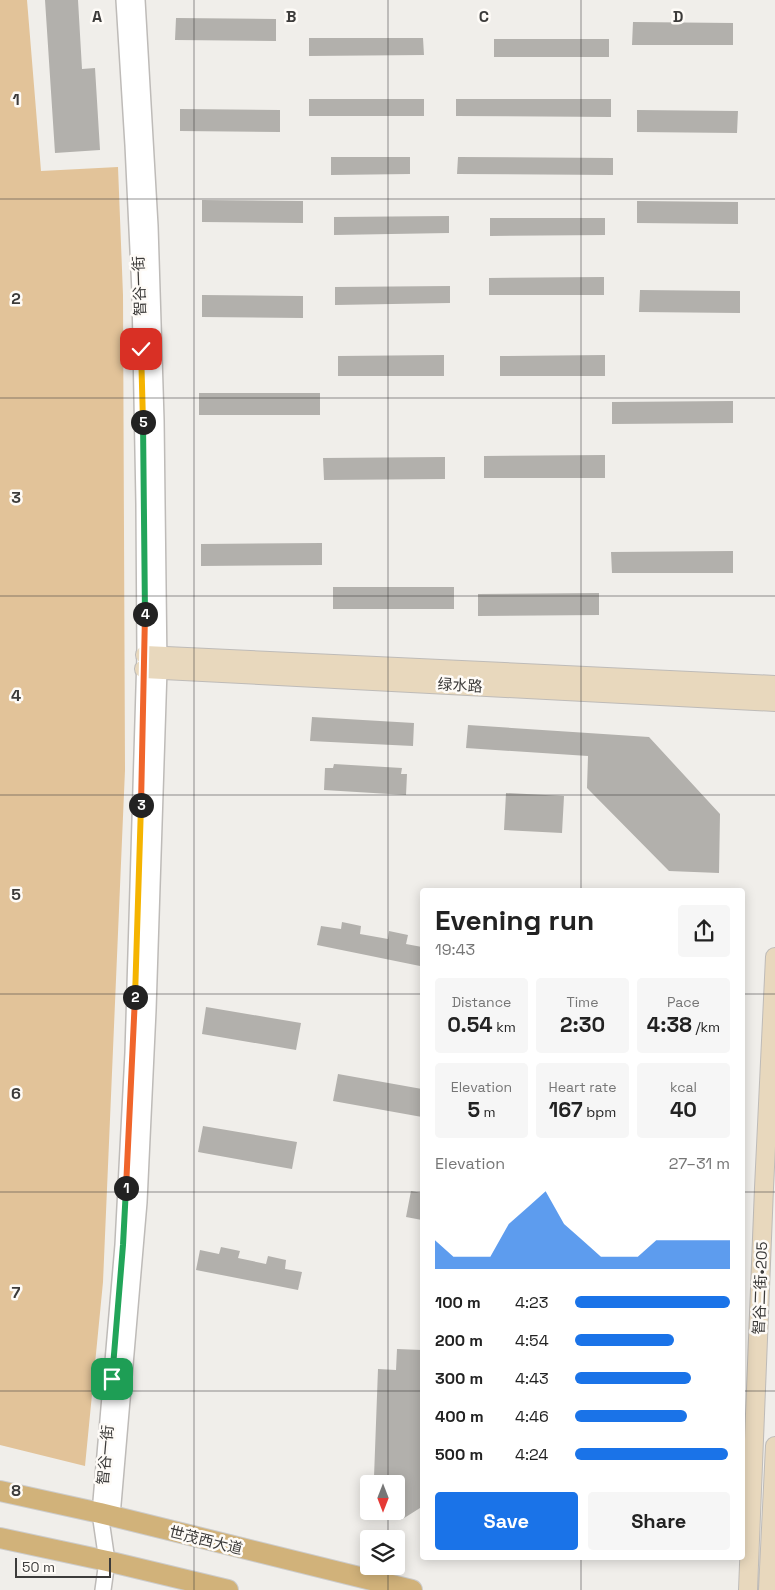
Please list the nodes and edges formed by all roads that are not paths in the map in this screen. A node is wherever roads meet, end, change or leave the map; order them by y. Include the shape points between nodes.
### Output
1 (124, 0) edge
2 (137, 0) edge
3 (152, 662) junction
4 (775, 685) edge
5 (775, 702) edge
6 (775, 957) edge
7 (769, 1188) edge
8 (775, 1446) edge
9 (0, 1491) edge
10 (106, 1515) junction
11 (0, 1538) edge
12 (107, 1561) junction
13 (103, 1590) edge
14 (228, 1590) edge
15 (412, 1590) edge
16 (748, 1590) edge
17 (768, 1590) edge

1 - 3 street, 智谷一街 via 140,292 144,494
2 - 3 street, 智谷一街 via 147,162 156,420
3 - 4 main road, 绿水路
3 - 5 main road, 绿水路
3 - 10 street, 智谷一街 via 148,1010 139,1202
6 - 7 main road, 智谷二街•205
7 - 16 main road, 智谷二街•205
8 - 17 main road
9 - 10 main road, 世茂西大道
10 - 12 street, 智谷一街
10 - 15 main road, 世茂西大道
11 - 12 main road
12 - 13 street, 智谷一街
12 - 14 main road

